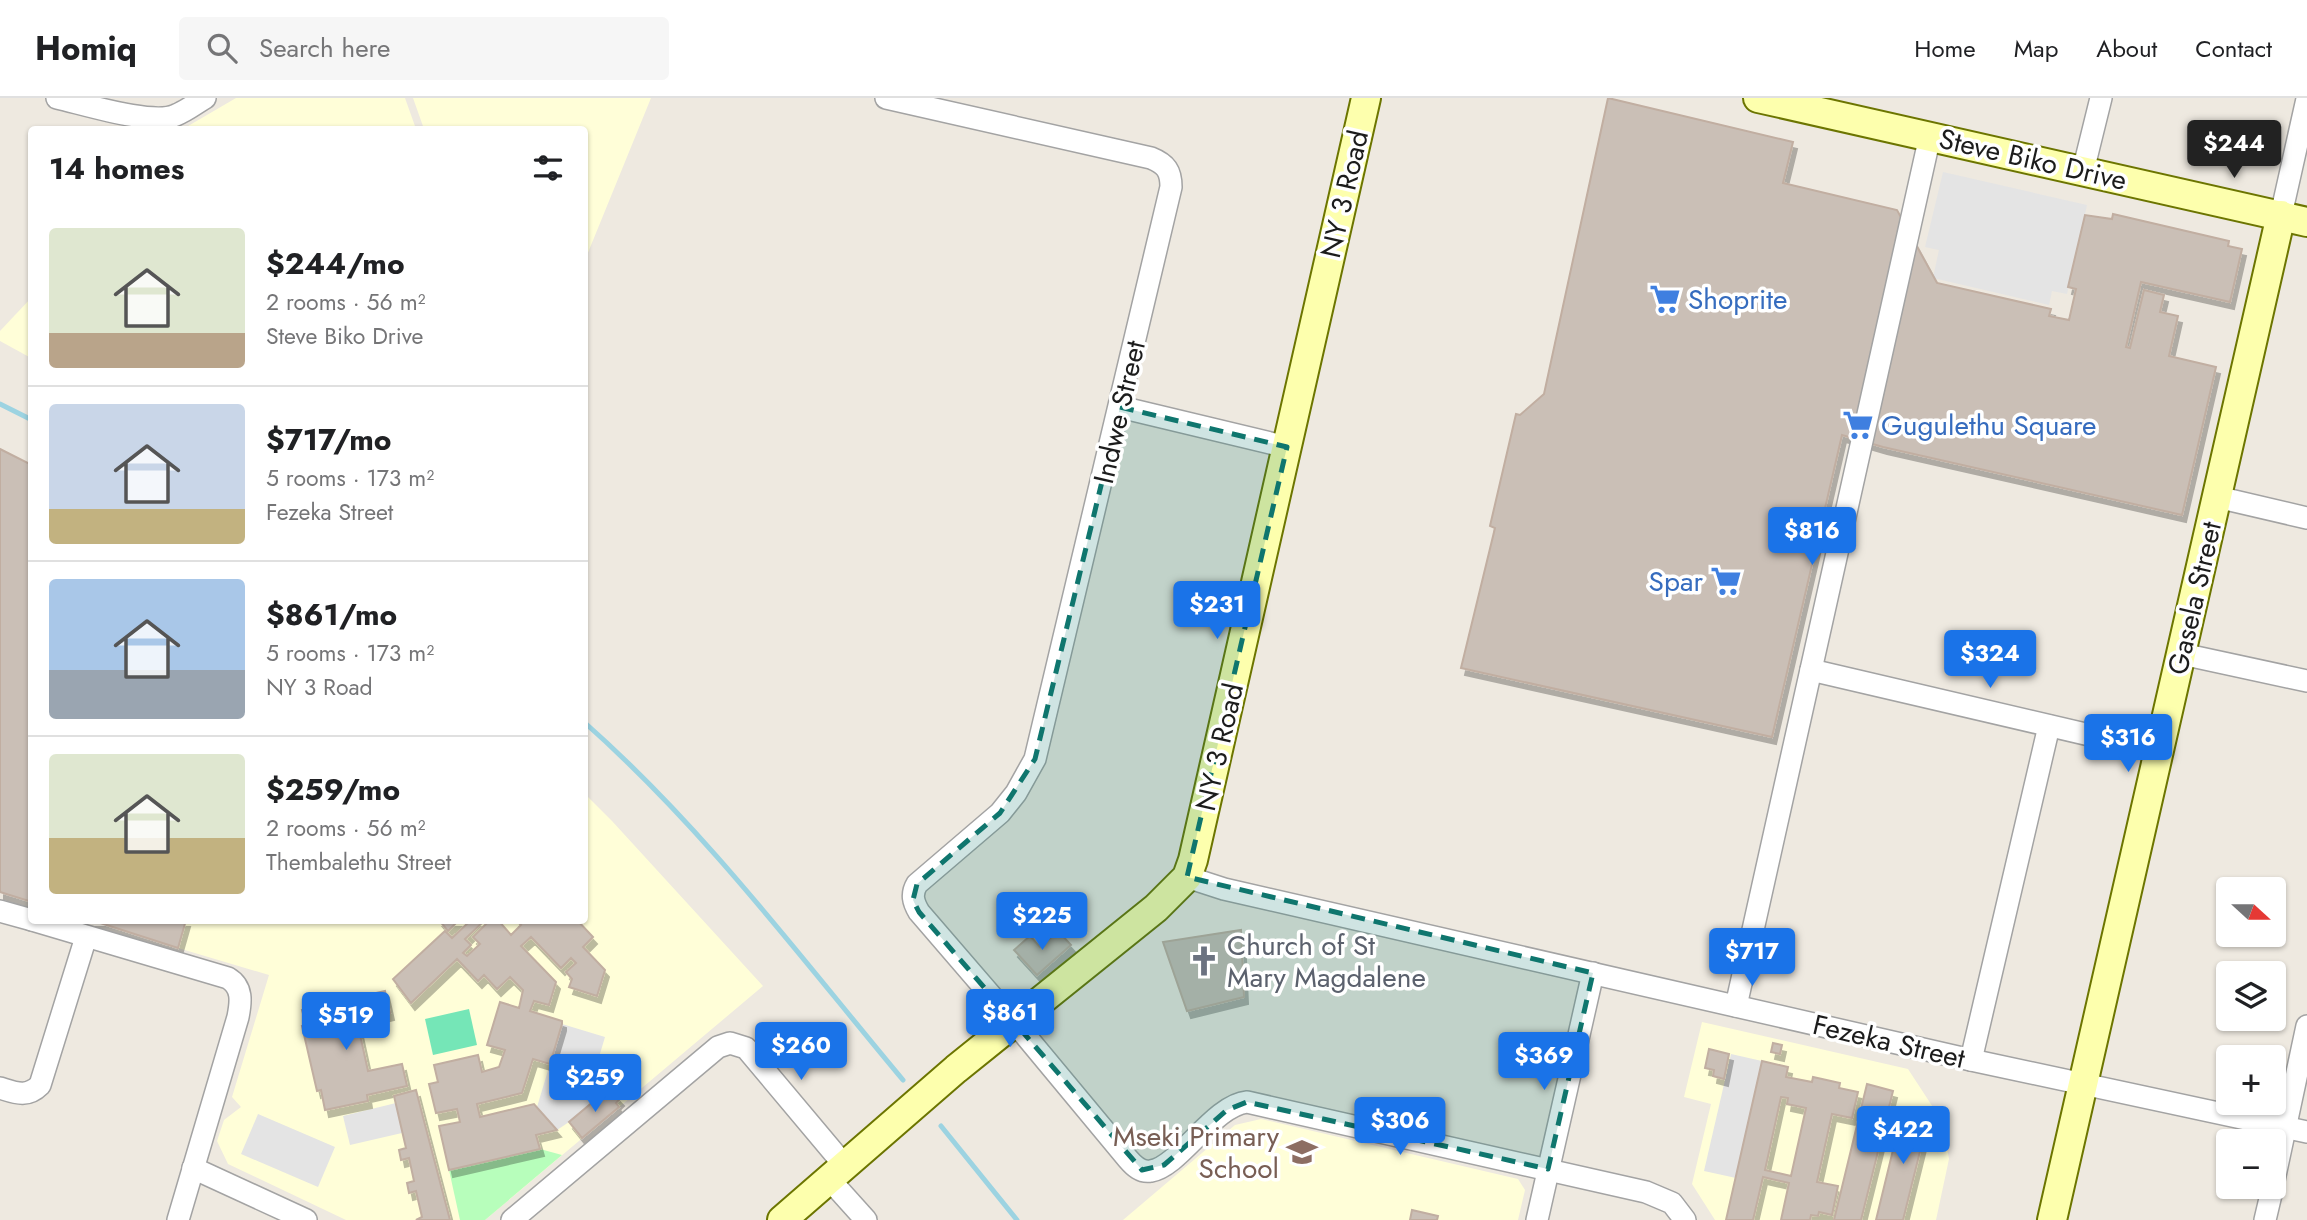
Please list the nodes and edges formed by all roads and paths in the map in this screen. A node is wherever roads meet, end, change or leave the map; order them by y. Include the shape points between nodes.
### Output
1 (57, 98) edge
2 (205, 98) edge
3 (886, 98) edge
4 (1366, 98) edge
5 (1758, 98) edge
6 (2101, 98) edge
7 (2307, 99) edge
8 (1930, 136) junction
9 (2083, 171) junction
10 (2294, 218) edge
11 (1121, 407) junction
12 (1287, 447) junction
13 (2217, 497) junction
14 (2307, 517) edge
15 (2182, 654) junction
16 (1811, 670) junction
17 (2307, 681) edge
18 (2049, 726) junction
19 (2158, 751) junction
20 (1187, 877) junction
21 (0, 911) edge
22 (28, 919) edge
23 (45, 924) edge
24 (86, 937) junction
25 (1592, 973) junction
26 (1736, 1006) junction
27 (1013, 1022) junction
28 (2307, 1026) edge
29 (1971, 1060) junction
30 (2085, 1083) junction
31 (0, 1088) edge
32 (2297, 1130) edge
33 (2286, 1156) edge
34 (193, 1168) junction
35 (1548, 1169) junction
36 (837, 1173) junction
37 (2270, 1199) edge
38 (178, 1220) edge
39 (306, 1220) edge
40 (512, 1220) edge
41 (782, 1220) edge
42 (866, 1220) edge
43 (1537, 1220) edge
44 (1685, 1220) edge
45 (2052, 1220) edge
46 (2265, 1220) edge

1 - 2 street via 159,119 175,116
3 - 11 street, Indwe Street via 1151,158 1168,169 1171,187
4 - 12 street, NY 3 Road
5 - 8 street, Steve Biko Drive
6 - 9 street
7 - 10 street, Gasela Street
8 - 9 street, Steve Biko Drive
8 - 16 street
9 - 10 street, Steve Biko Drive
10 - 13 street, Gasela Street
11 - 12 street
11 - 27 street, Indwe Street via 1035,760 1000,813 922,878 913,894 919,912
12 - 20 street, NY 3 Road
13 - 14 street
13 - 15 street, Gasela Street
15 - 17 street
15 - 19 street, Gasela Street
16 - 18 street
16 - 26 street
18 - 19 street
18 - 29 street
19 - 30 street, Gasela Street
20 - 25 street, Fezeka Street
20 - 27 street, NY 3 Road via 1156,908
21 - 22 street
23 - 24 street
24 - 31 street via 44,1079 29,1093
24 - 34 street via 228,978 239,988 240,1009
25 - 26 street, Fezeka Street
25 - 35 street
26 - 29 street, Fezeka Street
27 - 35 street via 1142,1170 1164,1165 1227,1110 1247,1102
27 - 36 street, NY 3 Road
28 - 32 street
29 - 30 street, Fezeka Street
30 - 32 street, Fezeka Street
30 - 45 street, Gasela Street
32 - 33 street
34 - 38 street
34 - 39 street
35 - 43 street
35 - 44 street via 1656,1194 1672,1203
36 - 40 street via 746,1048 730,1043 719,1047
36 - 41 street, NY 3 Road
36 - 42 street
37 - 46 street

